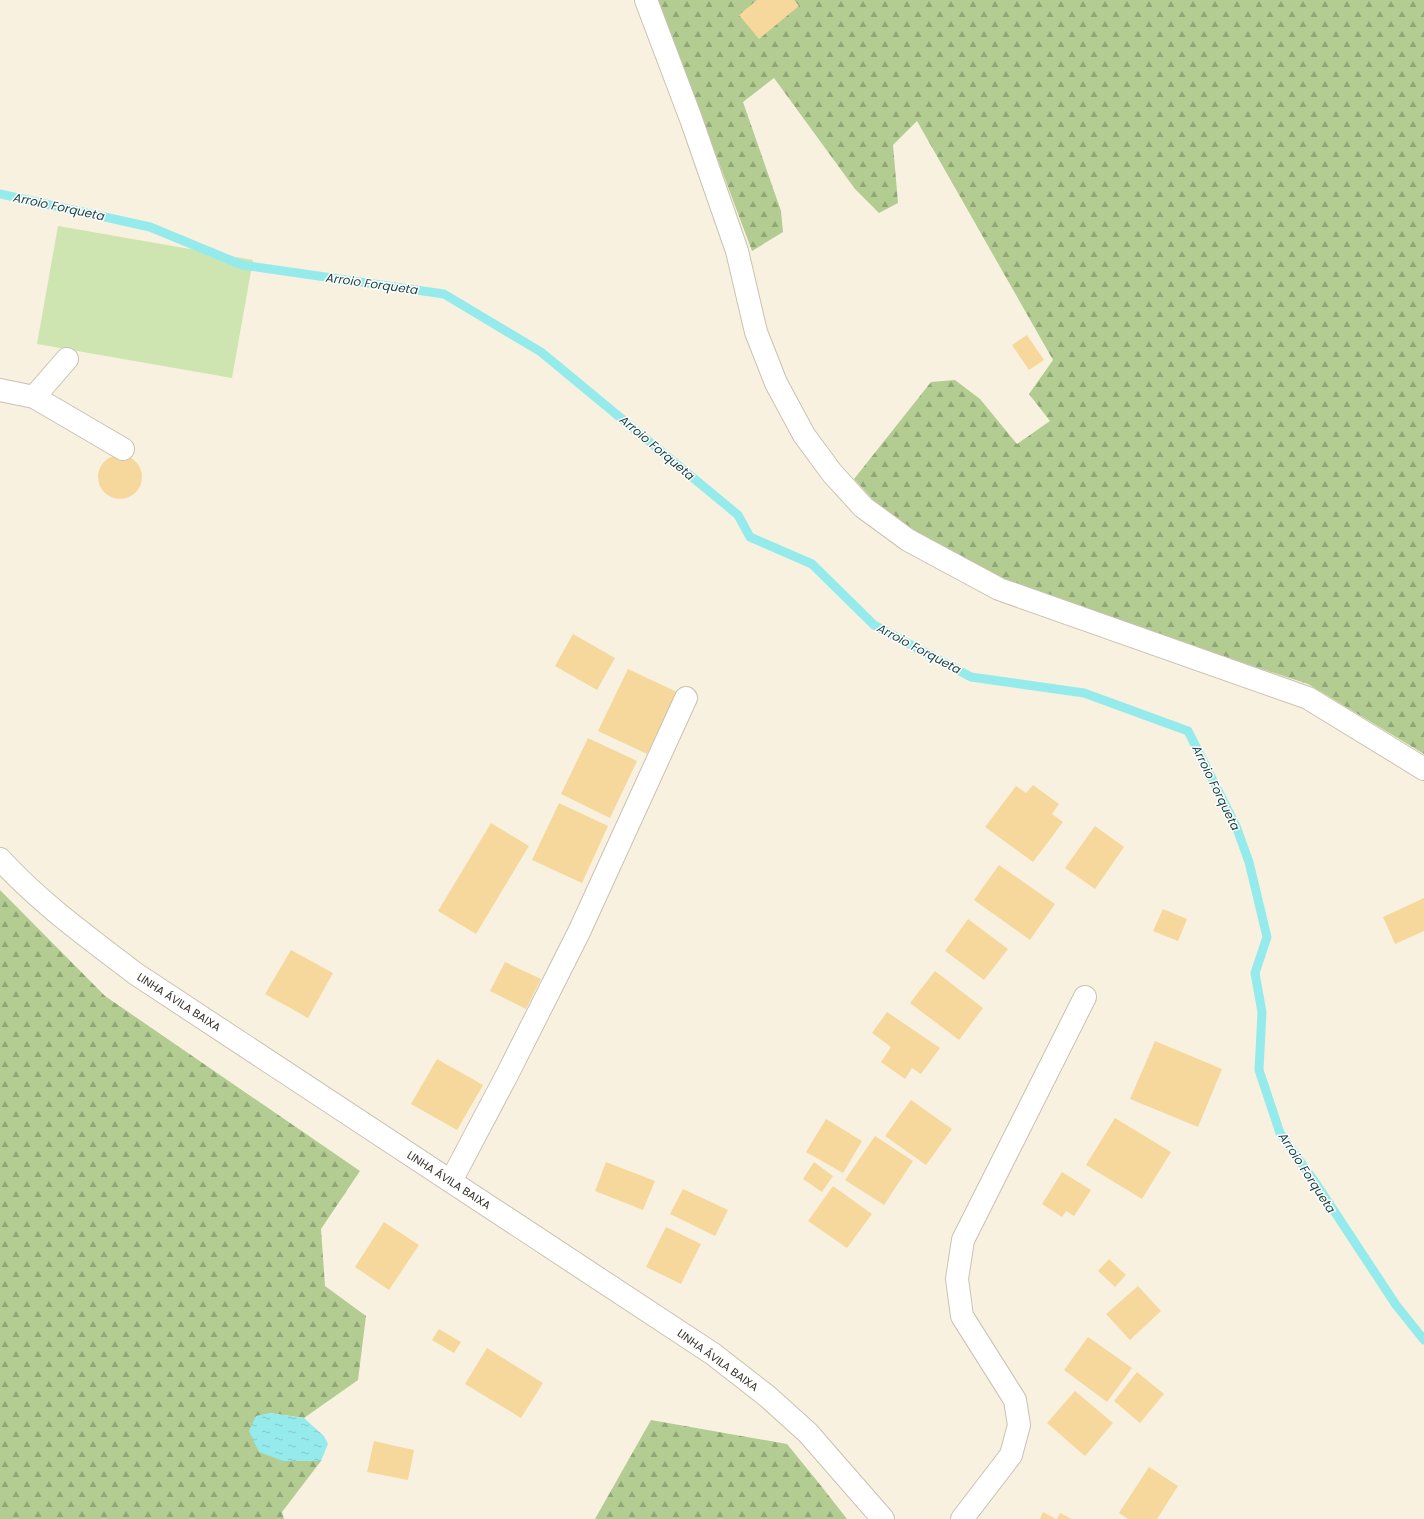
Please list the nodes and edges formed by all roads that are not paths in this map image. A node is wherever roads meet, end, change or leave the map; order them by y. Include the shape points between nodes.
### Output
1 (646, 0) edge
2 (67, 359) dead end
3 (0, 390) edge
4 (34, 397) junction
5 (123, 449) dead end
6 (686, 698) dead end
7 (1424, 769) edge
8 (0, 859) edge
9 (1085, 997) dead end
10 (451, 1181) junction
11 (883, 1519) edge
12 (962, 1519) edge

1 - 7 street via 692,119 737,251 756,332 776,383 804,435 832,473 863,507 908,540 999,589 1308,698
2 - 4 street
3 - 4 street
4 - 5 street
6 - 10 street via 578,932
8 - 10 street, LINHA ÁVILA BAIXA via 64,920 136,974
9 - 12 street via 963,1240 958,1280 962,1316 1015,1400 1019,1425 1012,1455
10 - 11 street, LINHA ÁVILA BAIXA via 713,1354 767,1396 808,1433

